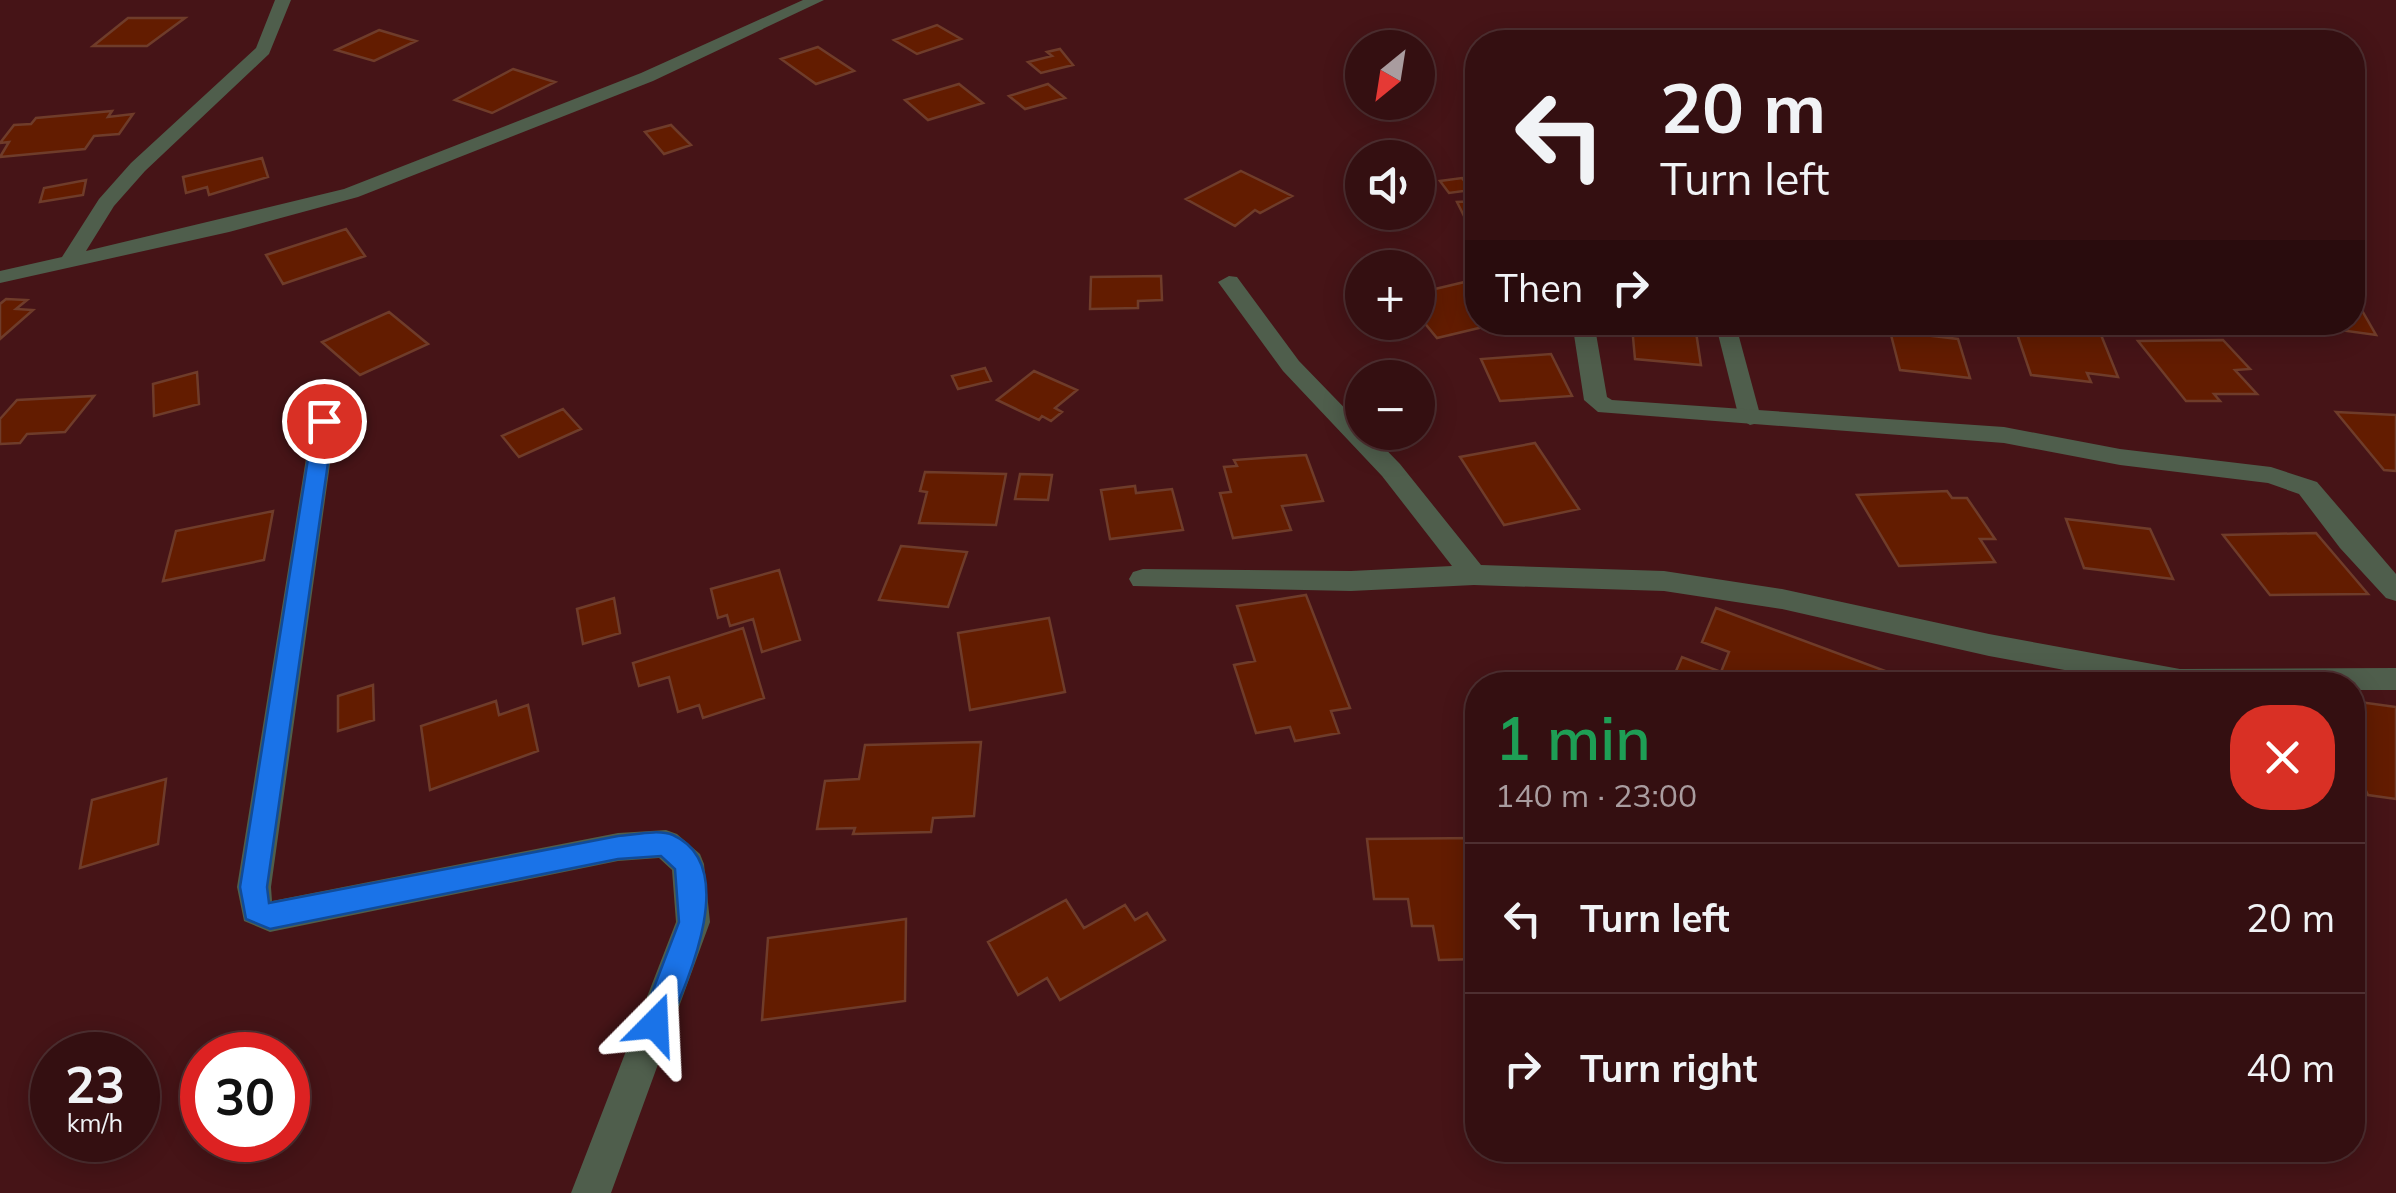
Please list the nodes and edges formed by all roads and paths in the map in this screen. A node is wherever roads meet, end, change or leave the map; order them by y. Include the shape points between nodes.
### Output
1 (283, 0) edge
2 (816, 0) edge
3 (72, 258) junction
4 (0, 277) edge
5 (1229, 282) dead end
6 (1586, 335) edge
7 (1729, 335) edge
8 (1750, 418) junction
9 (324, 421) dead end
10 (1474, 575) junction
11 (1143, 579) dead end
12 (2396, 591) edge
13 (2136, 672) edge
14 (2365, 679) edge
15 (2396, 679) edge
16 (591, 1193) edge

1 - 3 street via 269,21 264,50 138,167 106,202
2 - 3 street via 646,78 350,193
3 - 4 street
5 - 10 street via 1291,366 1391,470
6 - 8 street via 1596,400 1606,407
7 - 8 lane
8 - 12 street via 2004,434 2294,480
9 - 16 street via 254,887 256,910 270,917 666,844 688,864 693,922
10 - 11 street
10 - 13 street via 1664,581
14 - 15 street

